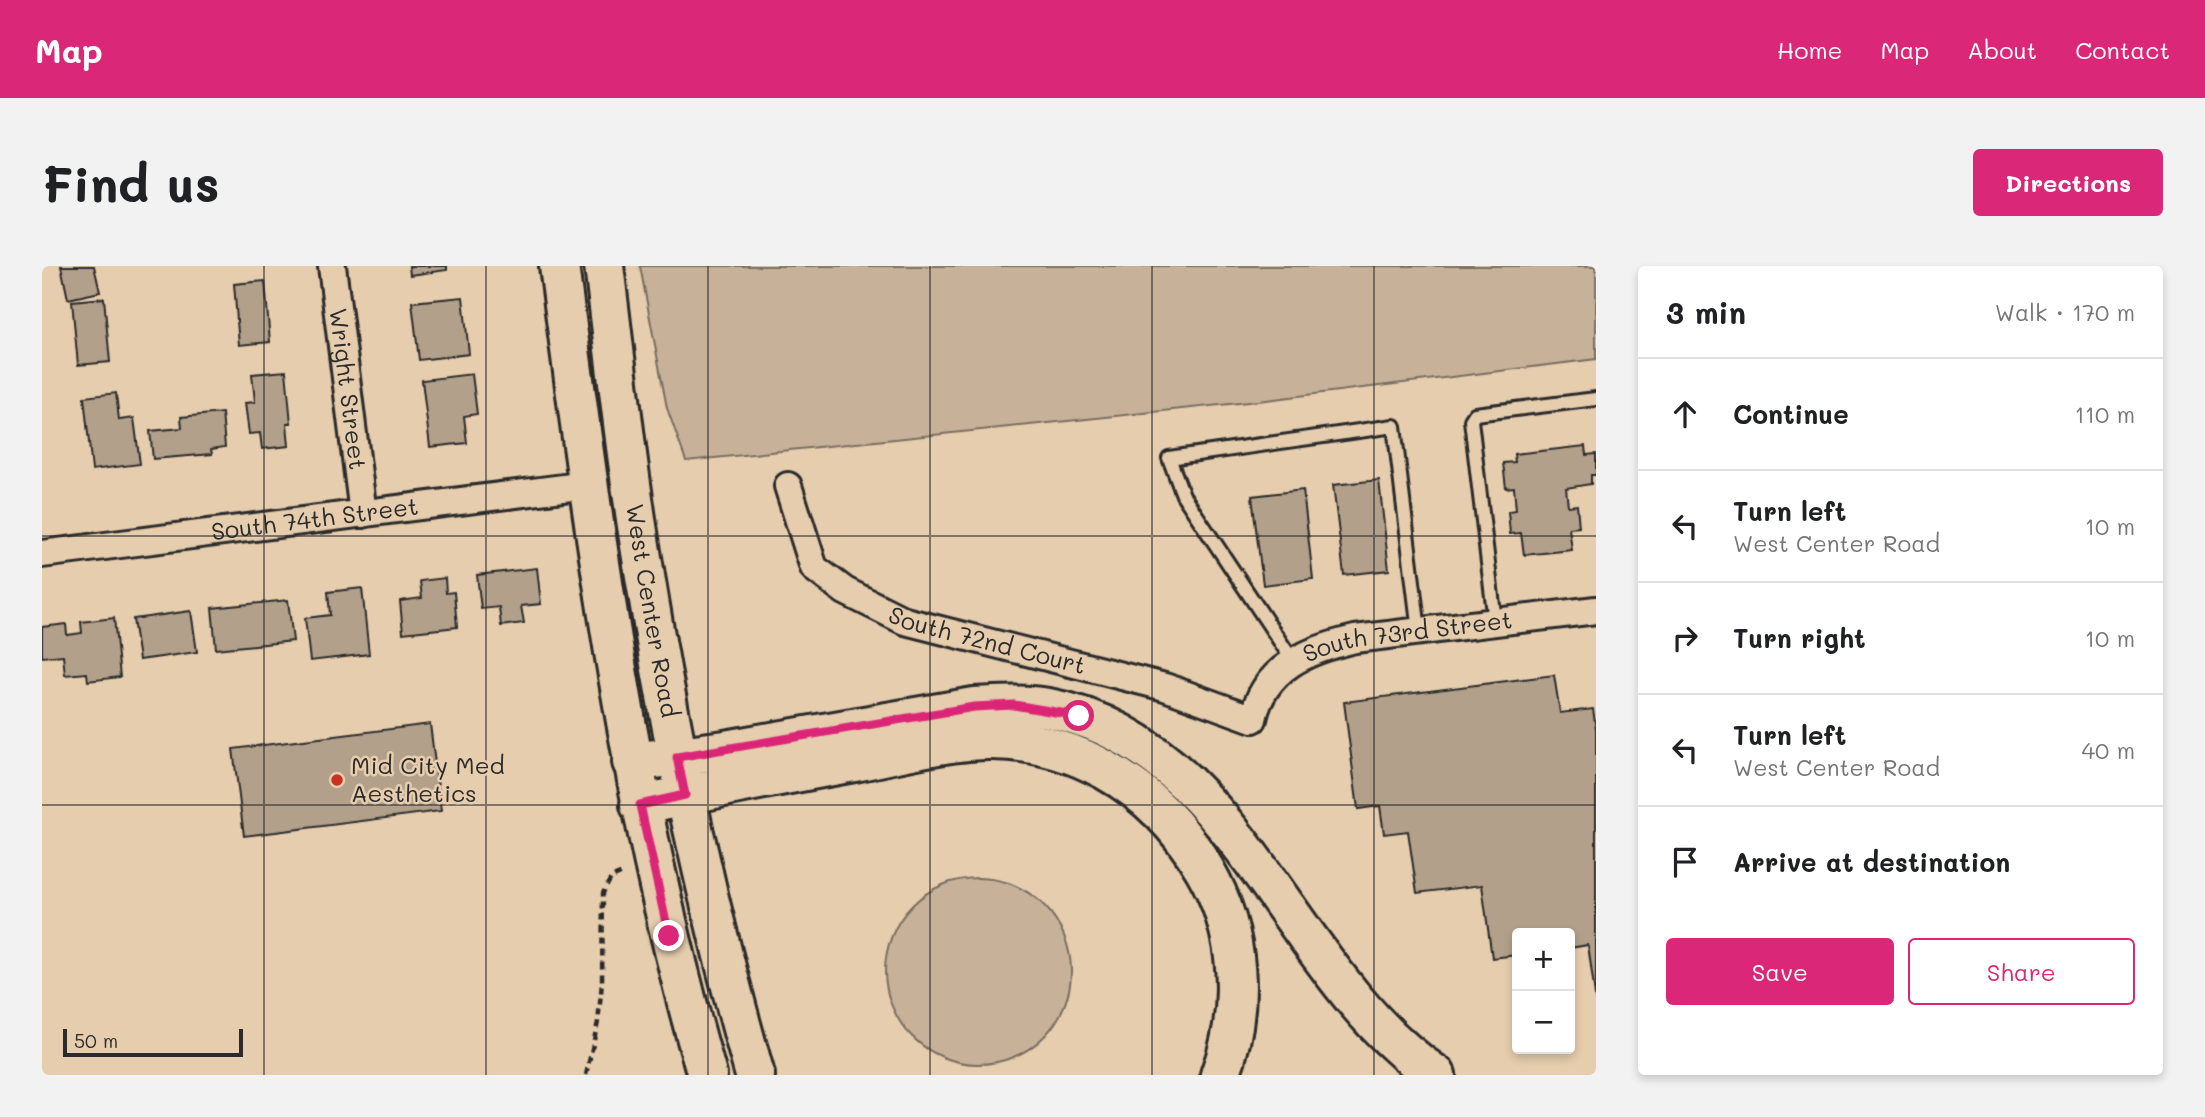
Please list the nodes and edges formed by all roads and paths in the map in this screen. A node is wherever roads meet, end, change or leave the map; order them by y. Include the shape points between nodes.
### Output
1 (332, 266) edge
2 (559, 266) edge
3 (604, 266) edge
4 (1596, 399) edge
5 (587, 485) junction
6 (788, 486) dead end
7 (363, 514) junction
8 (42, 554) edge
9 (1596, 610) edge
10 (1495, 622) junction
11 (1419, 631) junction
12 (1293, 661) junction
13 (1254, 719) joint
14 (677, 757) junction
15 (632, 762) junction
16 (685, 795) junction
17 (640, 805) junction
18 (633, 871) dead end
19 (586, 1075) edge
20 (707, 1075) edge
21 (755, 1075) edge
22 (1220, 1075) edge
23 (1436, 1075) edge

1 - 7 street, Wright Street
2 - 5 main road, West Center Road
3 - 14 main road, West Center Road via 645,579
4 - 10 lane via 1475,414 1471,419
5 - 7 street, South 74th Street
5 - 15 main road, West Center Road
6 - 13 street, South 72nd Court via 814,568 875,609 905,621 1165,687
7 - 8 street, South 74th Street
9 - 10 street, South 73rd Street
10 - 11 street, South 73rd Street
11 - 12 street, South 73rd Street via 1355,639
11 - 12 lane via 1394,426 1169,458 1183,495
12 - 13 street, South 73rd Street via 1260,694
14 - 15 main road
14 - 16 main road, West Center Road
14 - 23 main road via 974,707 1047,708 1111,729 1145,747 1204,801 1344,987 1384,1033
15 - 17 main road, West Center Road
16 - 17 main road
16 - 21 main road, West Center Road
16 - 22 main road via 967,741 1044,745 1118,775 1171,822 1216,888 1235,960 1237,993 1234,1029
17 - 20 main road, West Center Road
18 - 19 path via 611,878 603,892 602,983

